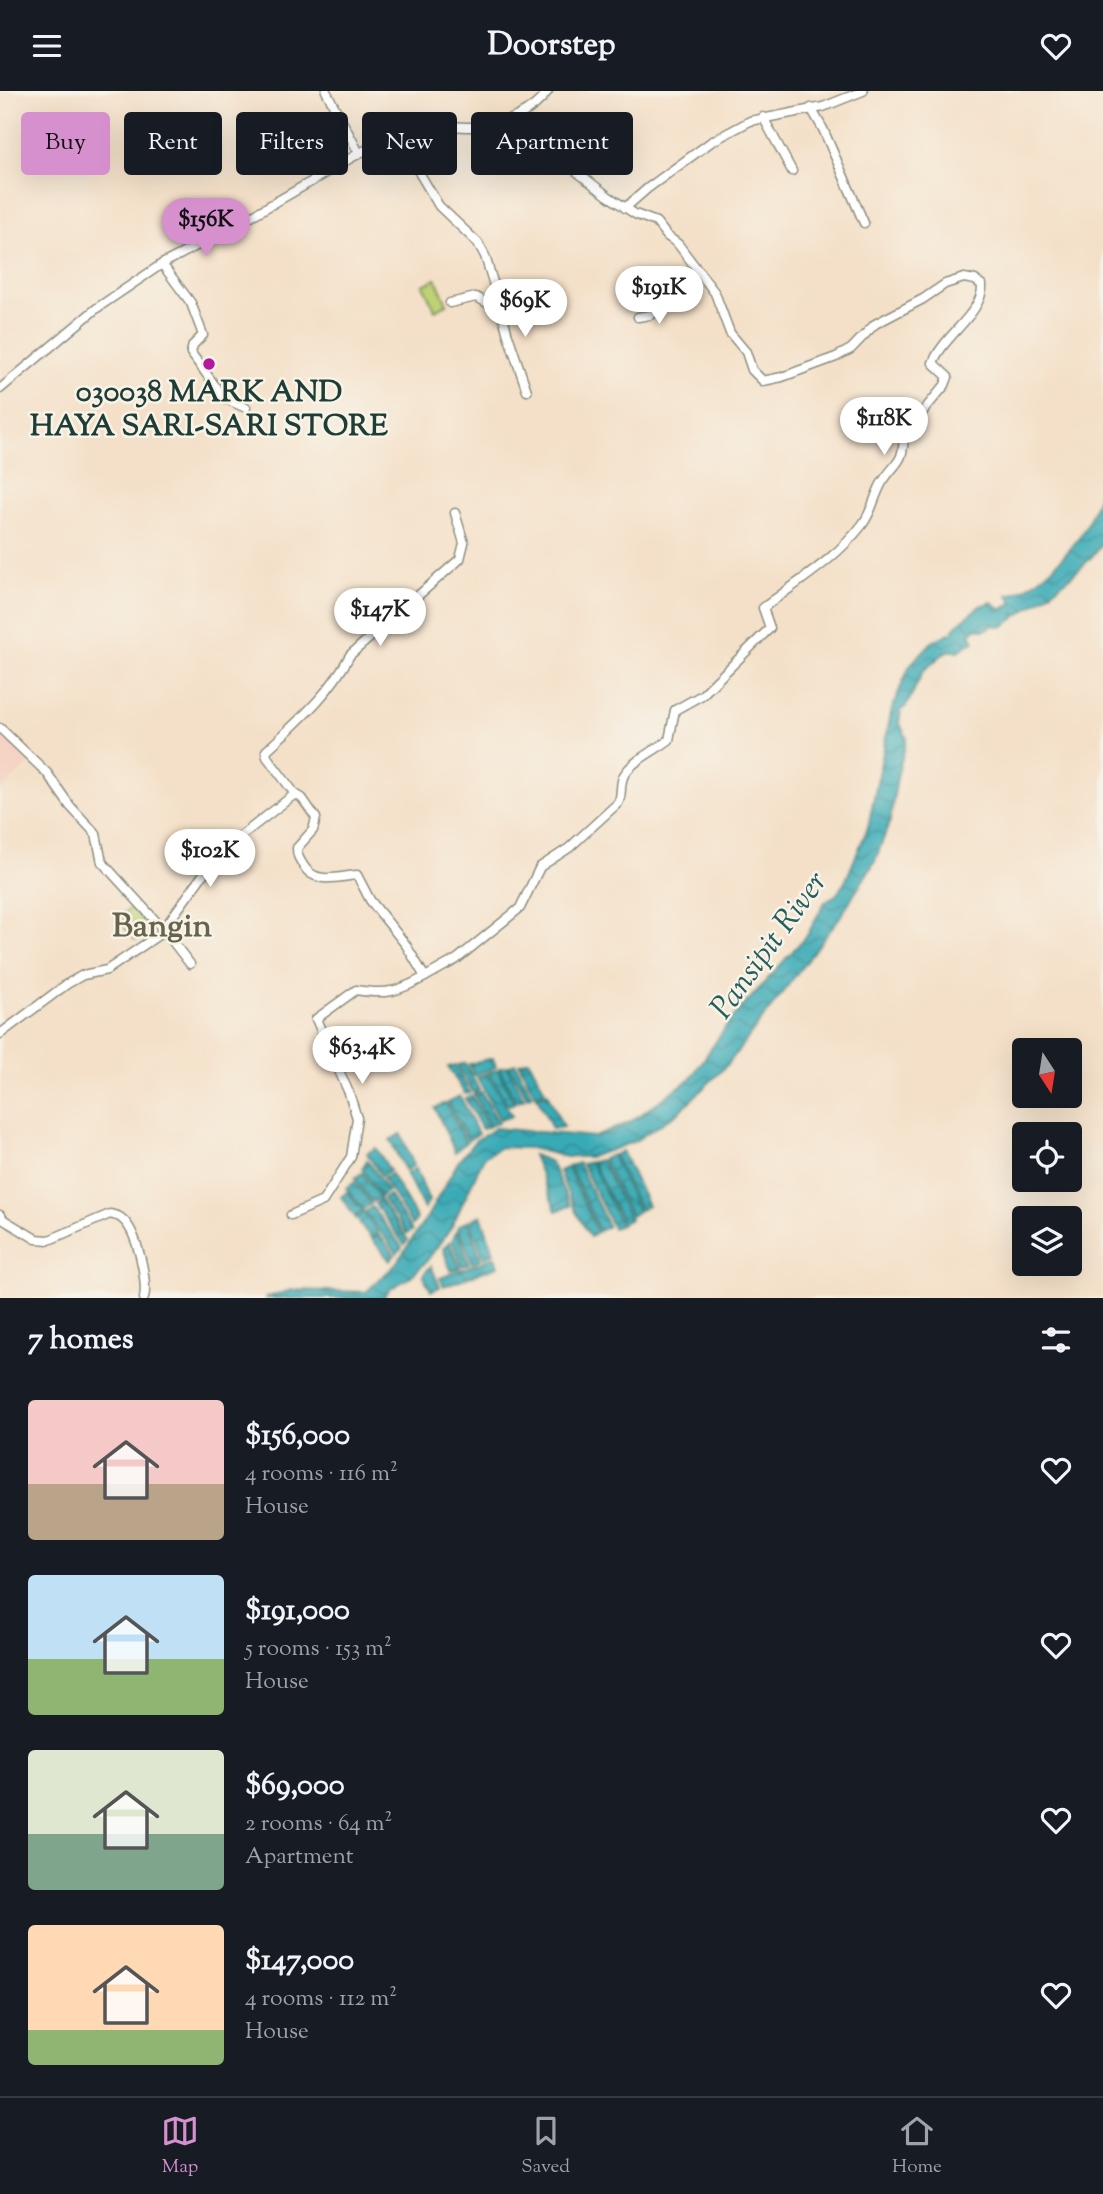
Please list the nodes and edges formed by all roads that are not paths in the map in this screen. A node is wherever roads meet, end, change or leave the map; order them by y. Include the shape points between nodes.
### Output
1 (326, 91) edge
2 (548, 91) edge
3 (863, 91) edge
4 (811, 109) junction
5 (524, 112) edge
6 (763, 117) junction
7 (362, 152) edge
8 (359, 153) junction
9 (792, 171) dead end
10 (421, 175) edge
11 (582, 175) edge
12 (625, 208) junction
13 (864, 223) dead end
14 (162, 264) junction
15 (699, 271) junction
16 (450, 303) dead end
17 (500, 305) junction
18 (638, 317) dead end
19 (0, 389) edge
20 (527, 391) dead end
21 (246, 408) dead end
22 (455, 513) dead end
23 (0, 728) edge
24 (295, 794) junction
25 (163, 929) junction
26 (190, 964) dead end
27 (425, 977) junction
28 (0, 1034) edge
29 (0, 1215) edge
30 (291, 1215) dead end
31 (144, 1298) edge

1 - 8 street
2 - 5 street
3 - 4 street
4 - 6 street
4 - 13 street
6 - 9 street
6 - 12 street via 710,142
7 - 8 street
8 - 14 street
10 - 17 street via 439,206 478,243
11 - 12 street
12 - 15 street via 656,222
14 - 19 street via 97,308
14 - 21 street via 191,303 203,335 191,353 224,398
15 - 18 street via 666,286 665,304
15 - 27 street via 715,293 730,333 763,381 836,357 876,324 945,284 964,278 982,285 982,293 936,354 933,363 948,377 945,385 904,434 900,461 883,481 863,525 826,561 763,608 770,628 702,695 675,710 669,740 628,769 618,803 569,848 540,867 520,908 457,959
16 - 17 street via 476,297
17 - 20 street
22 - 24 street via 464,543 460,559 350,655 315,705 266,751
23 - 25 street via 47,773 96,834 102,862
24 - 25 street via 229,845
24 - 27 street via 316,818 313,830 297,848 307,872 321,879 357,875
25 - 26 street
25 - 28 street via 107,970 75,979
27 - 30 street via 405,988 380,993 356,989 316,1019 357,1118 351,1157 323,1201
29 - 31 street via 27,1235 49,1240 110,1214 120,1217 136,1245 145,1276

